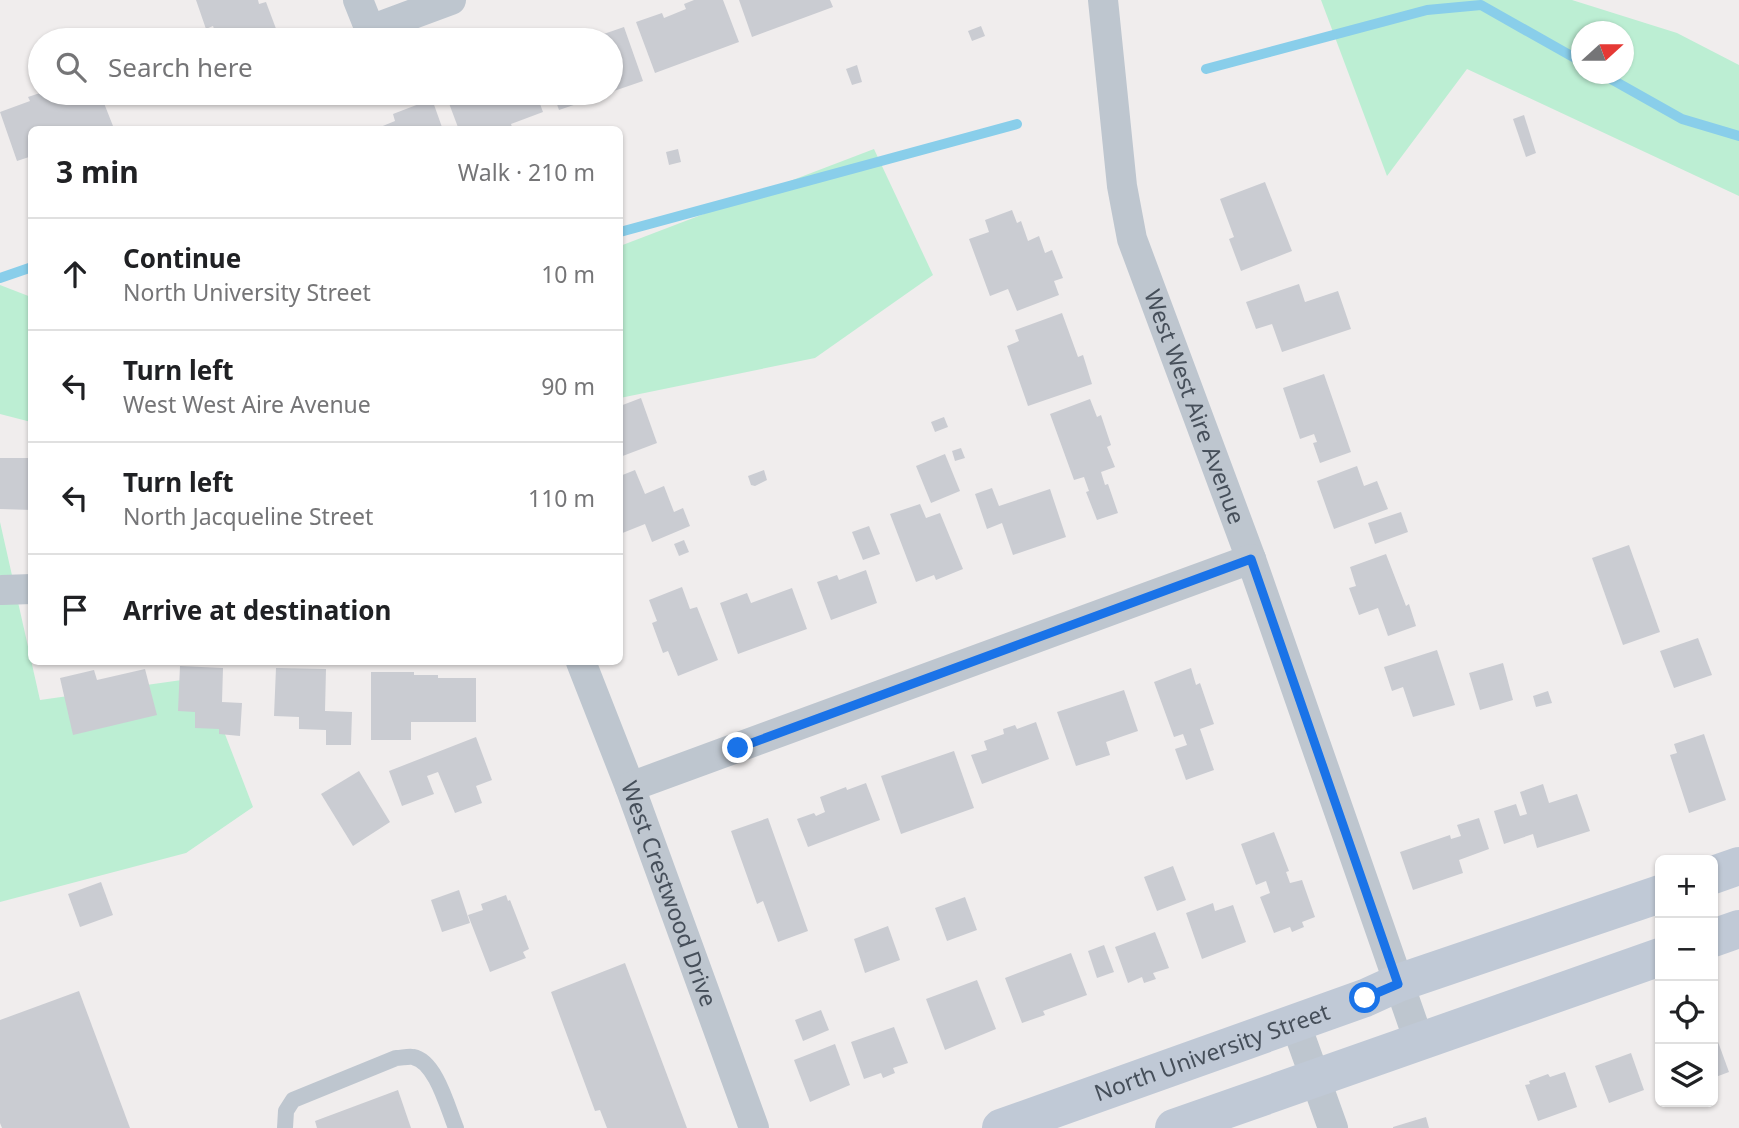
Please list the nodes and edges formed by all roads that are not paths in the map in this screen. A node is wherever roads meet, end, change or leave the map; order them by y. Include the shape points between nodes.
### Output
1 (358, 0) edge
2 (451, 0) edge
3 (1103, 0) edge
4 (369, 28) edge
5 (375, 28) edge
6 (1251, 559) junction
7 (28, 589) edge
8 (2, 590) dead end
9 (582, 665) edge
10 (630, 788) junction
11 (1739, 866) edge
12 (1718, 873) edge
13 (1655, 896) edge
14 (1739, 929) edge
15 (1718, 936) edge
16 (1655, 959) edge
17 (1398, 984) junction
18 (1295, 1022) junction
19 (1419, 1041) junction
20 (1316, 1078) junction
21 (285, 1128) edge
22 (456, 1128) edge
23 (754, 1128) edge
24 (1001, 1128) edge
25 (1174, 1128) edge
26 (1333, 1128) edge

1 - 4 street
2 - 5 street
3 - 6 street, West West Aire Avenue via 1122,186 1132,239
6 - 10 street
6 - 17 street, West West Aire Avenue
7 - 8 street
9 - 10 street, West Crestwood Drive
10 - 23 street, West Crestwood Drive
11 - 12 main road
13 - 17 main road, North University Street
14 - 15 main road
16 - 19 main road
17 - 18 main road, North University Street
17 - 19 street, West West Aire Avenue
18 - 20 street
18 - 24 main road, North University Street
19 - 20 main road
20 - 25 main road
20 - 26 street
21 - 22 lane via 286,1111 293,1100 396,1058 413,1056 435,1077

